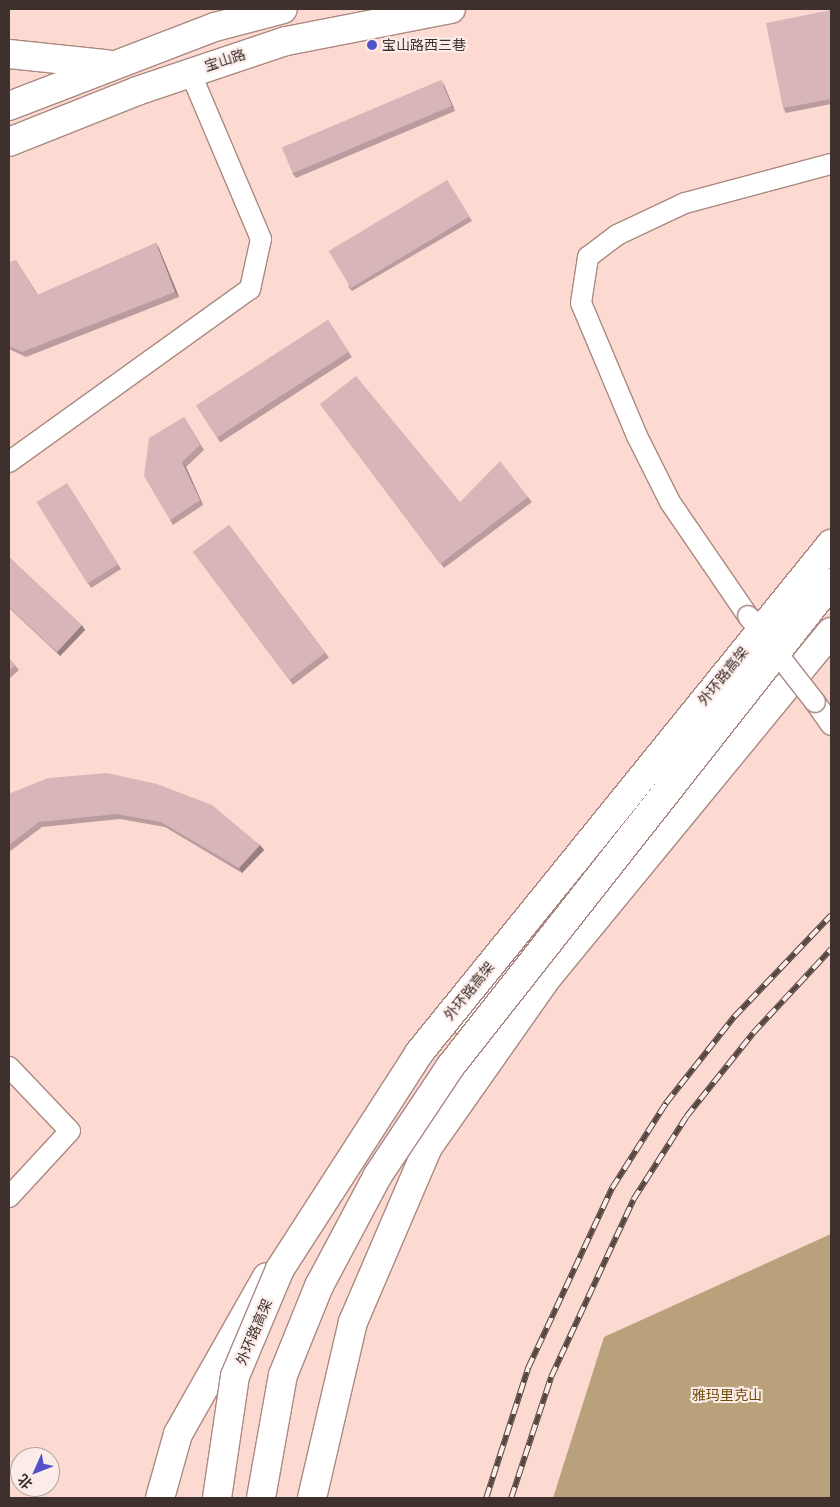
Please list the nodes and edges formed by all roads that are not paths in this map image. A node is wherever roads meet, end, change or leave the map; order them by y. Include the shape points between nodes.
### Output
1 (283, 9) edge
2 (451, 9) edge
3 (9, 54) edge
4 (110, 65) junction
5 (190, 72) junction
6 (9, 106) edge
7 (9, 142) edge
8 (831, 164) edge
9 (9, 462) edge
10 (831, 544) edge
11 (831, 571) edge
12 (831, 583) edge
13 (831, 632) edge
14 (831, 725) edge
15 (9, 1067) edge
16 (9, 1198) edge
17 (160, 1498) edge
18 (217, 1498) edge
19 (261, 1498) edge
20 (312, 1498) edge

1 - 4 main road via 215,27
2 - 5 main road, 宝山路 via 286,41
3 - 4 main road
4 - 6 main road
5 - 7 main road, 宝山路
5 - 9 street via 261,240 250,289
8 - 14 street, bridge via 685,203 617,235 588,257 581,303 637,436 670,502 748,616
10 - 18 main road, 外环路高架, bridge via 419,1053 280,1269 235,1376
11 - 17 main road via 386,1113 277,1259 178,1434
12 - 19 main road, 外环路高架, bridge via 450,1067 378,1175 319,1286 283,1375
13 - 20 main road via 546,978 428,1147 353,1322
15 - 16 street via 70,1130

